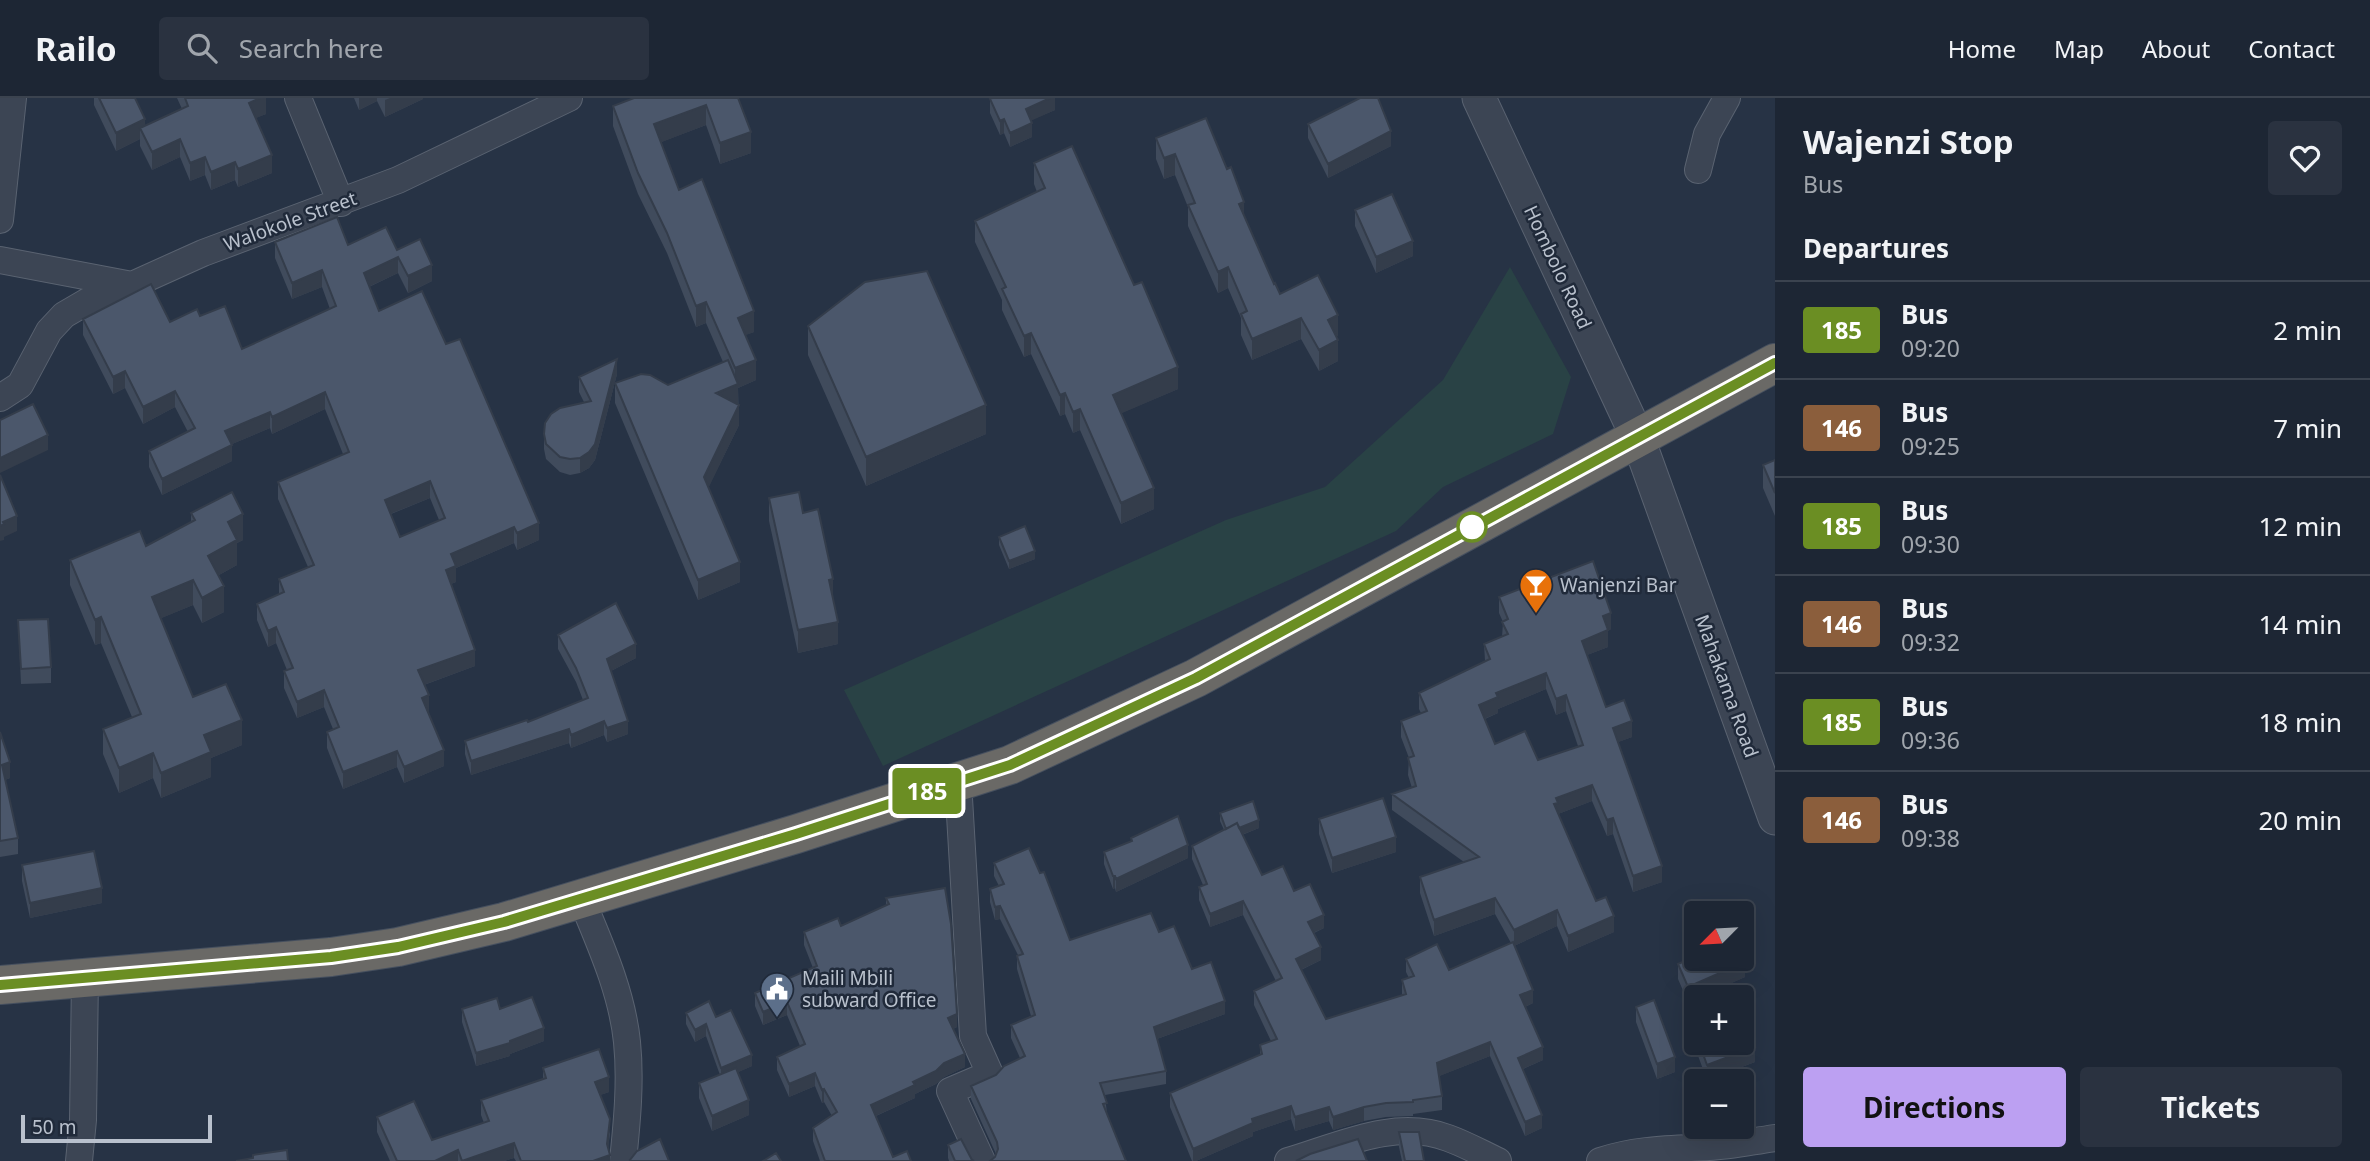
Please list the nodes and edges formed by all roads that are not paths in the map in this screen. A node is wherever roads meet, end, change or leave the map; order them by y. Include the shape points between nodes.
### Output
1 (13, 98) edge
2 (298, 98) edge
3 (569, 98) edge
4 (1479, 98) edge
5 (1727, 98) edge
6 (1698, 170) dead end
7 (341, 203) junction
8 (0, 220) edge
9 (0, 260) edge
10 (132, 285) junction
11 (1775, 363) edge
12 (0, 398) edge
13 (1637, 436) junction
14 (958, 781) junction
15 (1775, 818) edge
16 (581, 898) junction
17 (85, 977) junction
18 (0, 985) edge
19 (1775, 1138) edge
20 (79, 1161) edge
21 (623, 1161) edge
22 (982, 1161) edge
23 (1288, 1161) edge
24 (1498, 1161) edge
25 (1600, 1161) edge

1 - 8 street
2 - 7 street
3 - 7 street, Walokole Street
4 - 13 street, Hombolo Road
5 - 6 street via 1707,134
7 - 10 street, Walokole Street via 203,253
9 - 10 street
10 - 12 street, Walokole Street via 64,315 49,331 20,385
11 - 13 highway
13 - 14 highway via 1196,678 1010,765
13 - 15 street, Mahakama Road
14 - 16 highway
14 - 22 street via 973,1037 990,1074 950,1091
16 - 17 highway via 398,947 331,957
16 - 21 street via 604,956 627,1041
17 - 18 highway
17 - 20 street
19 - 25 street via 1651,1149
23 - 24 street via 1386,1131 1446,1137

